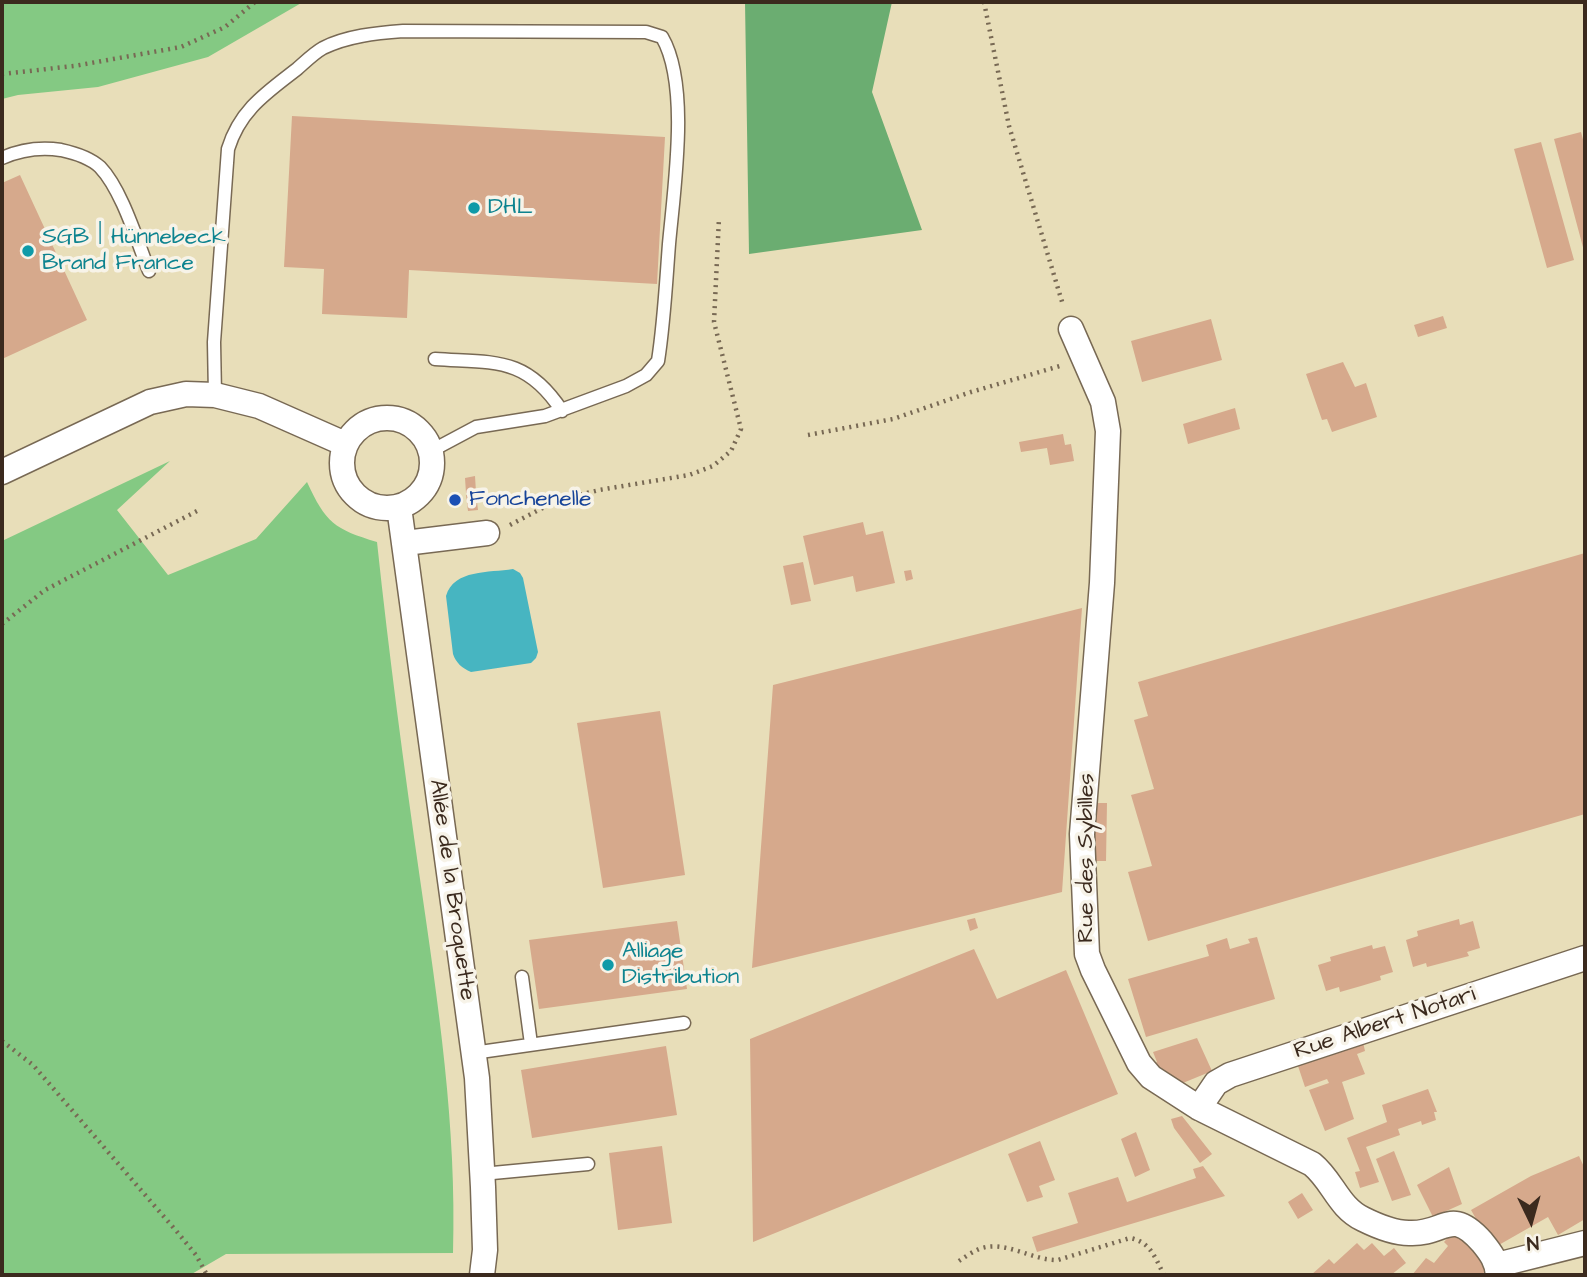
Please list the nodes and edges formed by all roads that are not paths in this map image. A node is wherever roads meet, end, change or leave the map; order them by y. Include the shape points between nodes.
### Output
1 (2, 159) edge
2 (149, 271) dead end
3 (1071, 329) road end
4 (435, 359) dead end
5 (215, 395) junction
6 (562, 411) junction
7 (345, 444) junction
8 (431, 451) junction
9 (2, 472) edge
10 (398, 507) junction
11 (487, 533) road end
12 (405, 543) junction
13 (1585, 958) edge
14 (522, 977) dead end
15 (684, 1023) dead end
16 (531, 1044) junction
17 (473, 1053) junction
18 (1199, 1108) junction
19 (588, 1164) dead end
20 (482, 1174) junction
21 (1585, 1243) edge
22 (1498, 1270) edge
23 (482, 1275) edge

1 - 2 lane via 47,148 79,154 99,166 114,185
3 - 18 street, Rue des Sybilles via 1103,402 1108,430 1082,834 1087,954 1139,1063 1151,1077
4 - 6 lane via 496,363 522,370 549,390
5 - 6 lane via 214,342 228,149 245,113 264,95 323,48 366,34 646,32 662,37 670,50 677,103 678,142 658,361 646,375 626,386
5 - 7 street via 269,409
5 - 9 street via 186,394 150,402
6 - 8 lane via 477,427
7 - 8 street via 368,422 398,419 413,426
7 - 10 street via 341,459 349,488 370,505
8 - 10 street via 429,479 422,492
10 - 12 street, Allée de la Broquette
11 - 12 street
12 - 17 street, Allée de la Broquette
13 - 18 street, Rue Albert Notari via 1230,1075 1216,1083
14 - 16 lane
15 - 16 lane
16 - 17 lane
17 - 20 street, Allée de la Broquette
18 - 22 street, Rue des Sybilles via 1312,1164 1339,1201 1361,1218 1413,1234 1462,1224 1493,1255
19 - 20 lane
20 - 23 street, Allée de la Broquette
21 - 22 street

